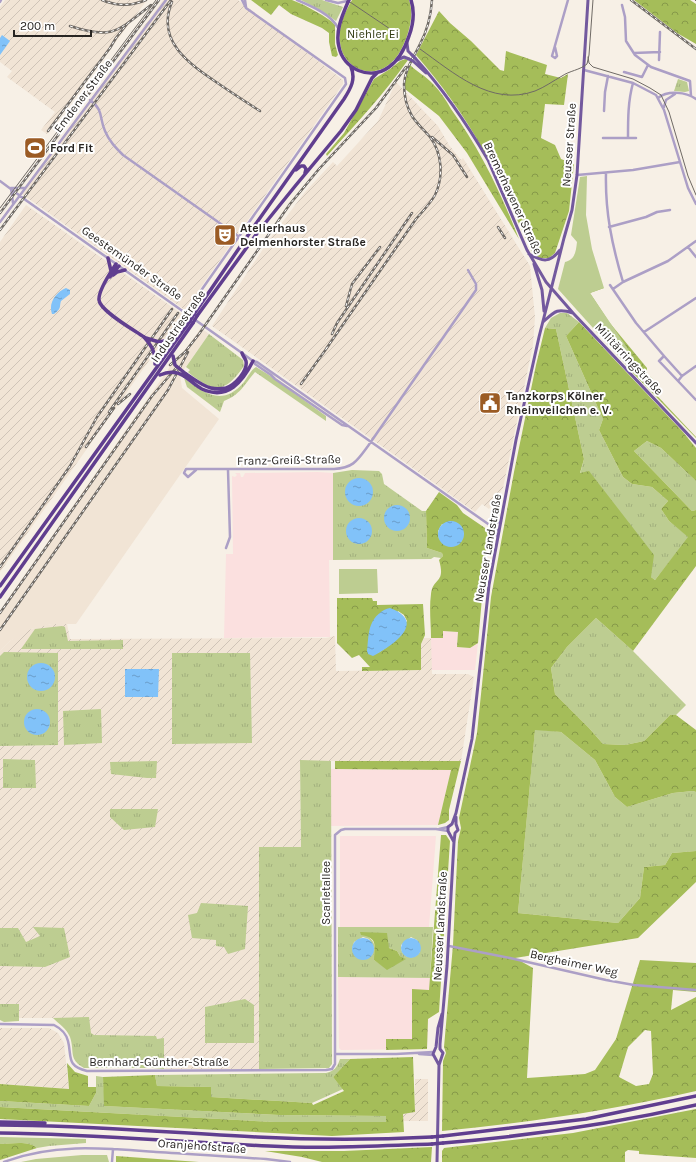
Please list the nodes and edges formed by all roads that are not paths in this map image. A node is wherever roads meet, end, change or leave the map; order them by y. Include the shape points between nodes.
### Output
1 (166, 0) edge
2 (242, 0) edge
3 (246, 0) edge
4 (297, 0) edge
5 (326, 0) edge
6 (411, 0) edge
7 (568, 0) edge
8 (588, 0) edge
9 (348, 1) edge
10 (622, 5) dead end
11 (246, 8) junction
12 (339, 29) junction
13 (660, 32) dead end
14 (406, 43) junction
15 (555, 47) dead end
16 (660, 52) junction
17 (634, 53) junction
18 (412, 58) junction
19 (660, 60) dead end
20 (396, 61) junction
21 (648, 65) junction
22 (351, 67) junction
23 (584, 70) junction
24 (380, 72) junction
25 (624, 72) dead end
26 (608, 76) junction
27 (633, 83) junction
28 (676, 93) junction
29 (691, 96) junction
30 (658, 98) junction
31 (696, 99) edge
32 (90, 100) junction
33 (666, 100) junction
34 (660, 101) junction
35 (664, 110) junction
36 (604, 111) dead end
37 (603, 138) dead end
38 (628, 138) junction
39 (636, 138) dead end
40 (680, 162) junction
41 (292, 173) junction
42 (606, 173) junction
43 (577, 175) junction
44 (0, 181) edge
45 (299, 181) junction
46 (11, 188) junction
47 (25, 188) junction
48 (20, 195) junction
49 (13, 204) junction
50 (696, 204) edge
51 (670, 210) dead end
52 (0, 222) edge
53 (609, 227) junction
54 (238, 236) junction
55 (696, 241) edge
56 (688, 247) junction
57 (561, 249) junction
58 (529, 254) junction
59 (696, 257) edge
60 (108, 258) junction
61 (532, 259) junction
62 (118, 265) junction
63 (125, 270) junction
64 (468, 270) dead end
65 (111, 271) junction
66 (109, 278) junction
67 (623, 282) junction
68 (610, 286) dead end
69 (551, 288) junction
70 (612, 289) junction
71 (696, 298) edge
72 (186, 312) junction
73 (573, 313) junction
74 (544, 314) junction
75 (196, 315) junction
76 (191, 322) junction
77 (542, 323) junction
78 (183, 330) junction
79 (644, 332) junction
80 (185, 334) junction
81 (144, 337) junction
82 (242, 353) junction
83 (664, 356) junction
84 (253, 361) junction
85 (696, 366) edge
86 (245, 368) junction
87 (185, 375) junction
88 (682, 376) junction
89 (678, 381) junction
90 (143, 387) junction
91 (696, 400) edge
92 (134, 406) junction
93 (371, 442) junction
94 (696, 443) edge
95 (196, 470) dead end
96 (228, 470) junction
97 (501, 521) junction
98 (491, 526) junction
99 (499, 531) junction
100 (498, 537) junction
101 (226, 548) dead end
102 (0, 586) edge
103 (0, 597) edge
104 (454, 824) junction
105 (449, 831) junction
106 (456, 833) junction
107 (454, 842) junction
108 (449, 946) junction
109 (696, 990) edge
110 (444, 1011) junction
111 (0, 1024) edge
112 (436, 1049) junction
113 (440, 1049) junction
114 (335, 1054) junction
115 (433, 1054) junction
116 (438, 1058) junction
117 (696, 1096) edge
118 (696, 1105) edge
119 (0, 1122) edge
120 (0, 1125) edge
121 (62, 1125) junction
122 (0, 1133) edge
123 (113, 1149) junction
124 (4, 1162) edge
125 (112, 1162) edge
126 (290, 1162) edge
127 (437, 1162) edge

1 - 32 street, Emdener Straße
2 - 11 street
3 - 11 street
4 - 12 street via 330,18
5 - 9 street via 338,3
6 - 14 highway via 412,23
7 - 15 street
8 - 23 main road, Neusser Straße
9 - 12 highway
10 - 17 street via 626,41
11 - 54 street, Industriestraße via 344,78 346,84
12 - 22 highway via 338,43 342,56
13 - 16 street
14 - 18 main road, Bremerhavener Straße
14 - 20 highway
16 - 17 street
16 - 19 street
17 - 21 street
18 - 20 main road via 404,57
18 - 58 main road, Bremerhavener Straße via 431,77 488,160
20 - 24 highway
21 - 25 street via 640,78
21 - 29 street via 690,81
22 - 24 highway via 366,73
22 - 41 highway, Industriestraße via 354,78 348,93
23 - 26 street
23 - 43 main road, Neusser Straße
24 - 45 highway, Industriestraße via 372,78 356,110 341,131
26 - 27 street
26 - 36 street
27 - 30 street
27 - 38 street via 628,112
28 - 29 street
28 - 30 street via 666,93
28 - 33 street
29 - 31 street
30 - 34 street
32 - 47 street, Emdener Straße
32 - 54 street via 98,106 107,135 115,148
33 - 34 street
33 - 35 street
34 - 35 street
35 - 40 street
37 - 38 street
38 - 39 street
40 - 42 street
40 - 50 street
41 - 45 highway via 301,166 306,167
41 - 75 highway, Industriestraße
42 - 43 street
42 - 53 street
43 - 57 main road, Neusser Straße via 572,210
44 - 46 street, Geestemünder Straße
45 - 75 highway, Industriestraße
46 - 47 street
46 - 48 street, Geestemünder Straße
46 - 49 street
47 - 48 street, Emdener Straße
48 - 49 street, Emdener Straße
48 - 60 street, Geestemünder Straße
49 - 52 street, Emdener Straße
51 - 53 street
53 - 67 street
54 - 72 street, Industriestraße
55 - 56 street
56 - 59 street
56 - 67 street via 668,261
57 - 58 main road via 554,257 544,261
57 - 69 main road, Neusser Straße
58 - 61 main road, Bremerhavener Straße
60 - 62 street, Geestemünder Straße
60 - 65 highway
61 - 69 main road, Bremerhavener Straße
61 - 74 main road via 542,290
62 - 63 street, Geestemünder Straße
62 - 65 highway
62 - 66 highway
63 - 66 highway
63 - 72 street, Geestemünder Straße
64 - 93 street via 476,284 476,290
65 - 66 highway
66 - 81 highway via 99,294 101,306
67 - 70 street
68 - 70 street
69 - 73 main road, Militärringstraße
69 - 74 main road, Neusser Landstraße
70 - 79 street
71 - 79 street
72 - 82 street, Geestemünder Straße
73 - 77 main road via 557,311
73 - 94 main road, Militärringstraße
74 - 77 main road, Neusser Landstraße
75 - 76 highway, Industriestraße, bridge
76 - 78 highway, Industriestraße
76 - 80 highway, Industriestraße
77 - 97 main road, Neusser Landstraße
78 - 81 highway, bridge via 170,340 159,342
78 - 90 highway, Industriestraße
79 - 83 street
80 - 87 highway, bridge via 173,356 175,365
80 - 92 highway, Industriestraße
81 - 90 highway, bridge via 155,354 155,364
82 - 84 street, Geestemünder Straße
82 - 86 highway
83 - 88 street
83 - 89 street via 659,361
84 - 86 highway
84 - 87 highway via 240,382 228,391 209,392
84 - 93 street, Geestemünder Straße via 258,362
85 - 88 street
86 - 87 highway via 232,384 218,389 203,386
87 - 92 highway, bridge via 171,372 160,375
88 - 89 street
89 - 91 street
90 - 102 highway, Industriestraße
92 - 103 highway, Industriestraße
93 - 96 street, Franz-Greiß-Straße via 355,462 342,469
93 - 98 street, Geestemünder Straße
95 - 96 street, Franz-Greiß-Straße
96 - 101 street via 230,537
97 - 98 street
97 - 99 main road, Neusser Landstraße
98 - 99 street, Geestemünder Straße
98 - 100 street
99 - 100 main road, Neusser Landstraße
100 - 104 main road, Neusser Landstraße via 487,600 472,739
104 - 105 main road
104 - 106 main road, Neusser Landstraße via 458,830
105 - 106 main road
105 - 107 main road, Neusser Landstraße
105 - 114 street, Scarletallee via 345,829 335,835
106 - 107 main road, Neusser Landstraße
107 - 108 main road, Neusser Landstraße
108 - 109 street, Bergheimer Weg via 634,985
108 - 110 main road, Neusser Landstraße
110 - 112 main road, Neusser Landstraße via 439,1022
110 - 113 main road, Neusser Landstraße
111 - 114 street, Bernhard-Günther-Straße via 54,1025 60,1028 68,1041 72,1062 81,1070 87,1071 326,1070 334,1066
112 - 113 main road
112 - 115 main road
113 - 116 main road, Neusser Landstraße via 443,1053
114 - 115 street
115 - 116 main road
116 - 127 main road, Neusser Landstraße
117 - 121 highway, bridge via 586,1119 432,1137 270,1138
118 - 122 highway, bridge via 541,1133 432,1144 343,1148
119 - 121 highway
120 - 121 highway
123 - 124 street, Oranjehofstraße via 60,1148 19,1156
123 - 125 street
123 - 126 street, Oranjehofstraße

